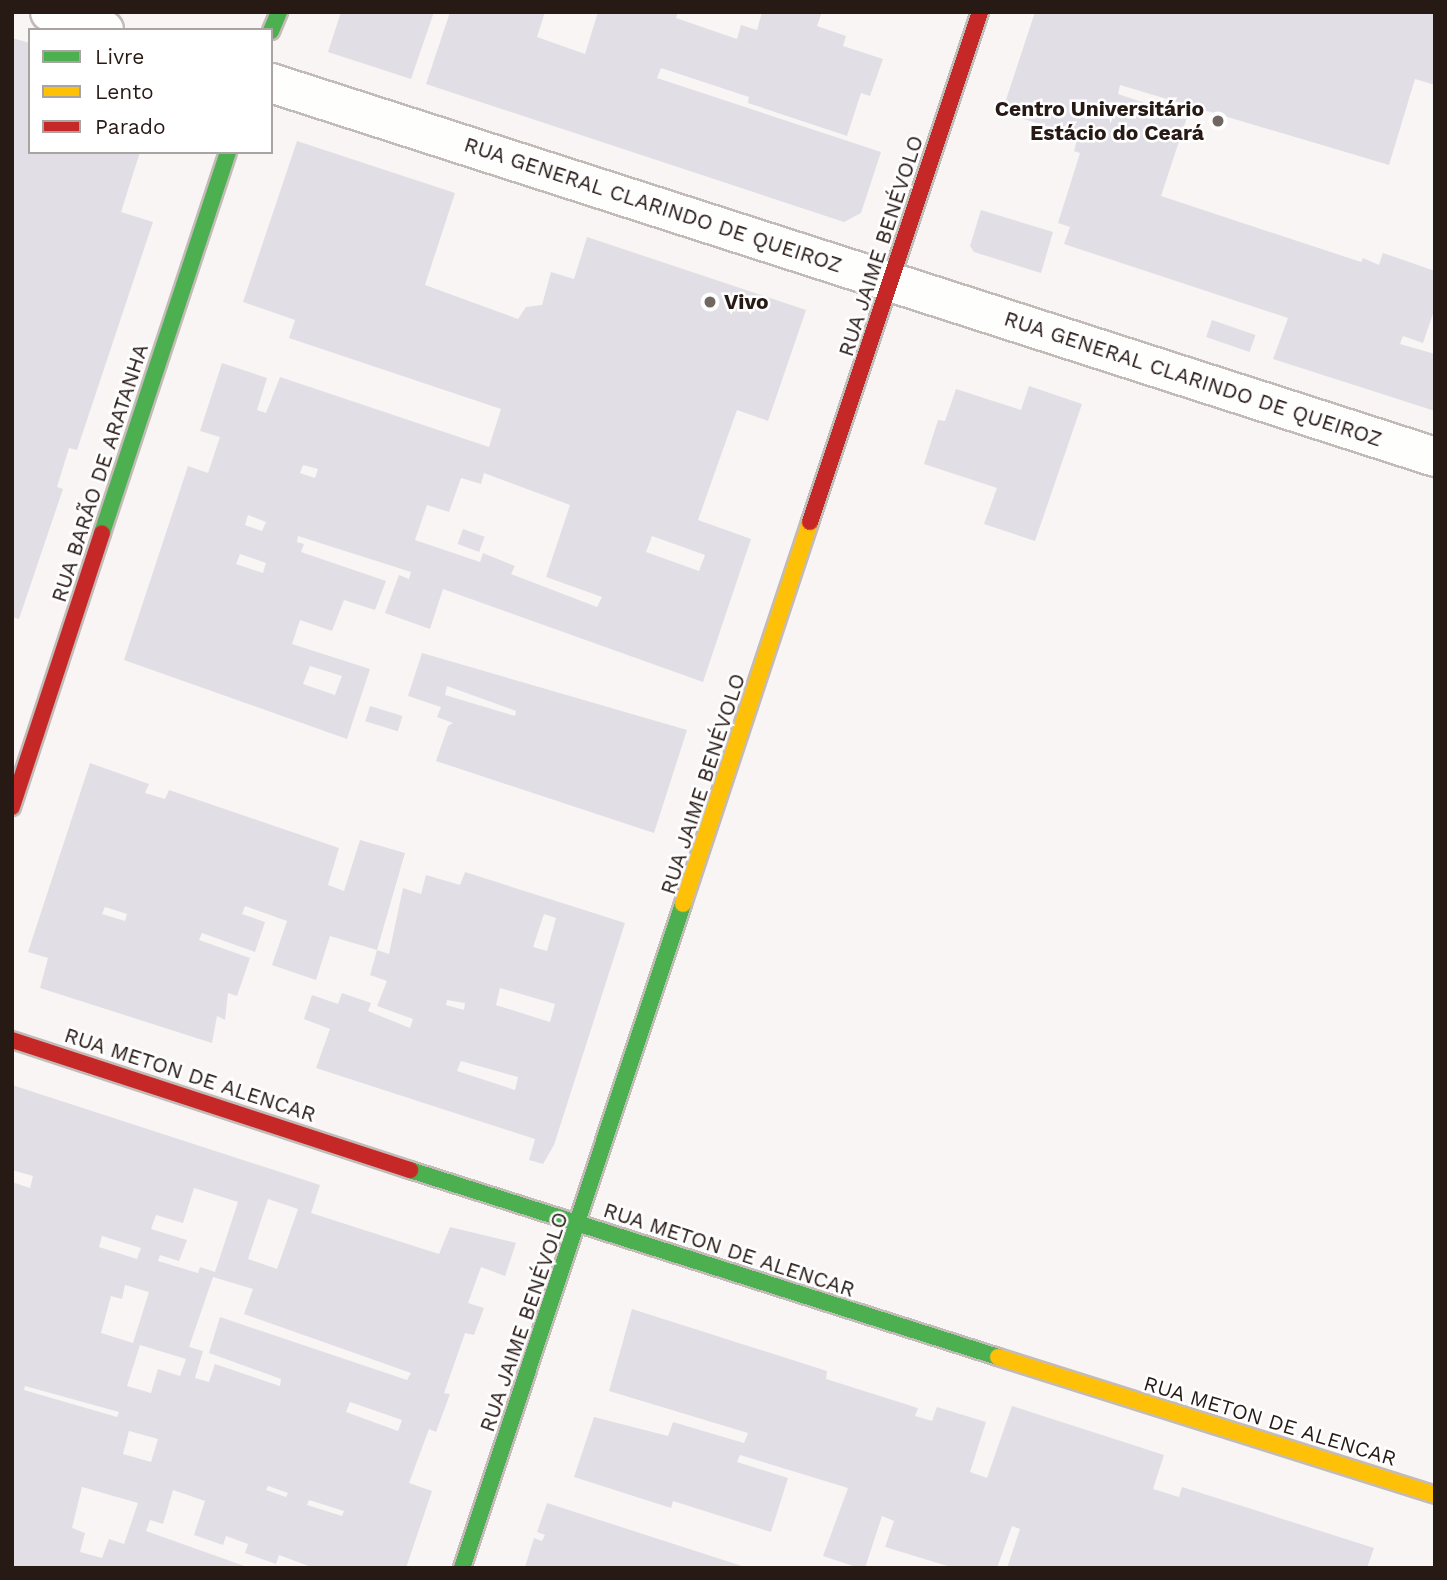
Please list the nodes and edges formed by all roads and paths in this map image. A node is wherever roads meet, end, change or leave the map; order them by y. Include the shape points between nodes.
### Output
1 (50, 12) edge
2 (980, 12) edge
3 (98, 28) edge
4 (273, 84) edge
5 (227, 154) edge
6 (892, 281) junction
7 (1435, 457) edge
8 (12, 807) edge
9 (12, 1040) edge
10 (579, 1224) junction
11 (1435, 1495) edge
12 (462, 1568) edge

1 - 3 street
2 - 6 street, RUA JAIME BENÉVOLO
4 - 6 street, RUA GENERAL CLARINDO DE QUEIROZ
5 - 8 street, RUA BARÃO DE ARATANHA
6 - 7 street, RUA GENERAL CLARINDO DE QUEIROZ
6 - 10 street, RUA JAIME BENÉVOLO
9 - 10 street, RUA METON DE ALENCAR
10 - 11 street, RUA METON DE ALENCAR
10 - 12 street, RUA JAIME BENÉVOLO

